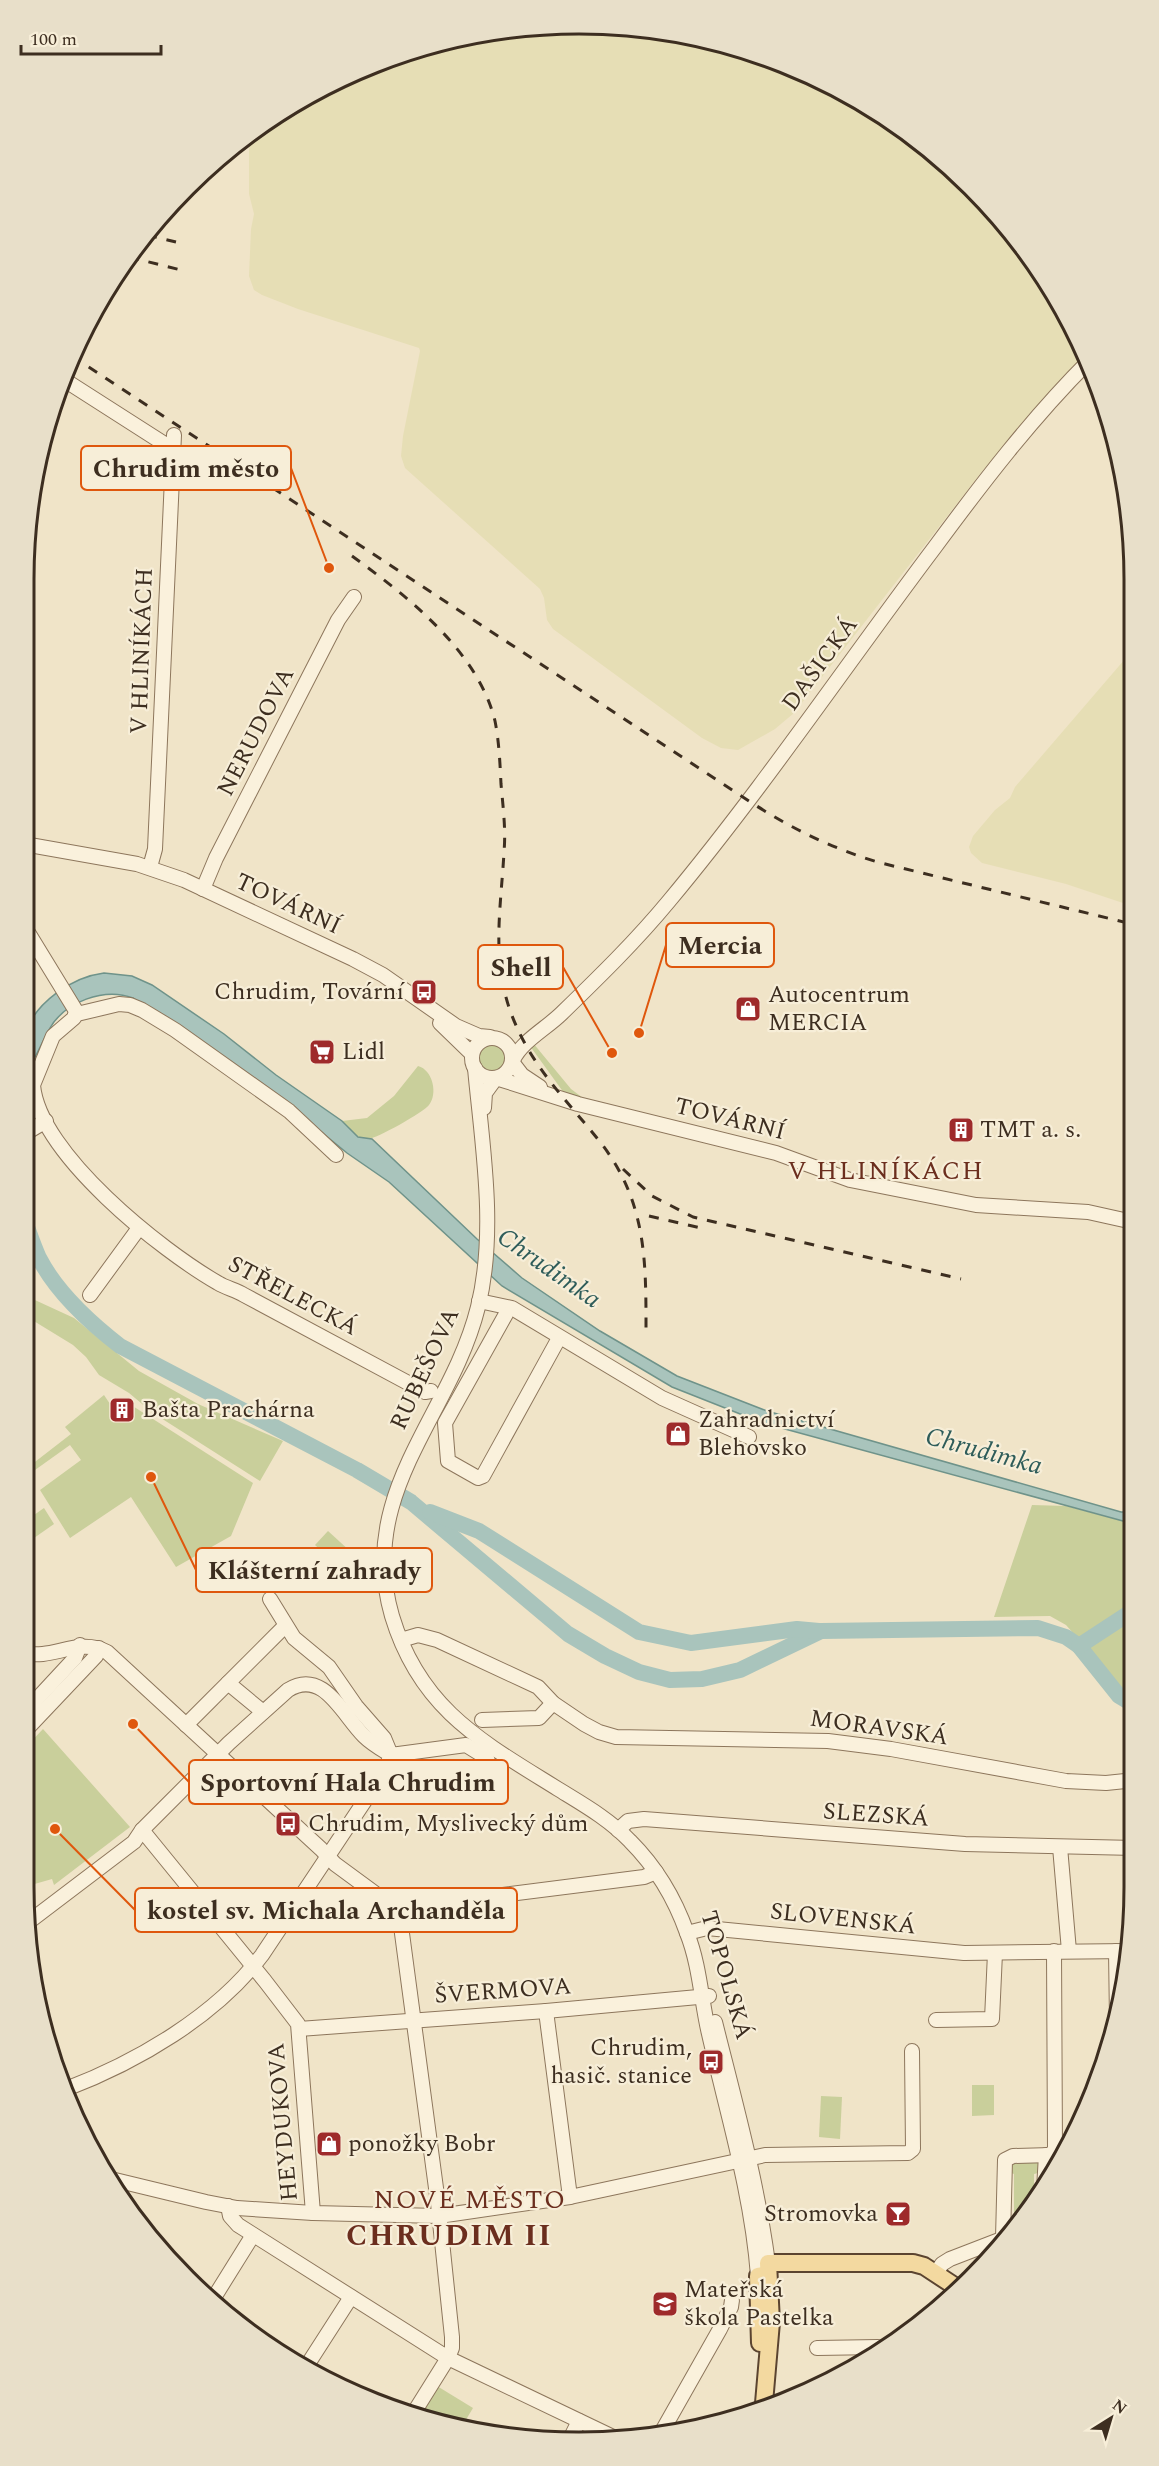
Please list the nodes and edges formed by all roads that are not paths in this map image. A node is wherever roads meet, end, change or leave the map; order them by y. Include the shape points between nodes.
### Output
1 (1082, 369) edge
2 (71, 383) edge
3 (354, 597) dead end
4 (34, 846) edge
5 (150, 867) junction
6 (203, 889) junction
7 (34, 942) edge
8 (584, 991) junction
9 (415, 999) junction
10 (76, 1011) junction
11 (495, 1038) junction
12 (473, 1061) junction
13 (512, 1061) junction
14 (496, 1078) junction
15 (34, 1084) edge
16 (34, 1091) edge
17 (563, 1100) junction
18 (46, 1121) junction
19 (34, 1128) edge
20 (336, 1155) dead end
21 (1124, 1220) edge
22 (139, 1228) junction
23 (490, 1238) junction
24 (90, 1295) dead end
25 (483, 1301) junction
26 (506, 1314) dead end
27 (559, 1338) junction
28 (431, 1390) dead end
29 (749, 1437) dead end
30 (270, 1599) dead end
31 (285, 1626) junction
32 (404, 1638) junction
33 (80, 1645) junction
34 (99, 1647) junction
35 (34, 1653) edge
36 (228, 1683) junction
37 (34, 1702) edge
38 (553, 1703) junction
39 (263, 1712) junction
40 (482, 1720) dead end
41 (34, 1721) edge
42 (186, 1725) junction
43 (219, 1753) junction
44 (391, 1755) junction
45 (493, 1777) dead end
46 (1124, 1781) edge
47 (620, 1828) junction
48 (142, 1830) junction
49 (1060, 1847) junction
50 (1124, 1848) edge
51 (328, 1857) junction
52 (656, 1872) junction
53 (399, 1911) junction
54 (36, 1917) edge
55 (690, 1932) junction
56 (1069, 1951) junction
57 (1121, 1951) edge
58 (1054, 1952) junction
59 (995, 1953) junction
60 (253, 1967) junction
61 (706, 1996) junction
62 (546, 2011) junction
63 (414, 2019) junction
64 (936, 2020) dead end
65 (299, 2029) junction
66 (912, 2051) dead end
67 (73, 2086) edge
68 (1051, 2151) junction
69 (744, 2159) junction
70 (1049, 2163) edge
71 (121, 2181) edge
72 (570, 2197) junction
73 (228, 2206) junction
74 (313, 2213) junction
75 (439, 2216) junction
76 (1005, 2227) edge
77 (253, 2235) junction
78 (991, 2243) edge
79 (763, 2270) junction
80 (936, 2273) junction
81 (952, 2284) edge
82 (216, 2293) edge
83 (351, 2297) junction
84 (732, 2300) dead end
85 (817, 2348) dead end
86 (867, 2349) edge
87 (448, 2358) junction
88 (311, 2360) edge
89 (764, 2399) edge
90 (755, 2403) edge
91 (417, 2407) edge
92 (579, 2421) junction
93 (666, 2424) edge
94 (599, 2431) edge
95 (573, 2432) edge

1 - 8 street, DAŠICKÁ via 978,489 749,801 682,885 619,958
2 - 5 street, V HLINÍKÁCH via 163,443 174,441 163,718 155,849
3 - 6 street, NERUDOVA via 338,620
4 - 5 street, TOVÁRNÍ
5 - 6 street, TOVÁRNÍ
6 - 9 street, TOVÁRNÍ via 353,959
7 - 10 street
8 - 11 street, DAŠICKÁ via 519,1038
8 - 13 street, DAŠICKÁ
9 - 11 street, TOVÁRNÍ via 456,1026
9 - 12 street, TOVÁRNÍ
10 - 15 street, STŘELECKÁ via 54,1034
10 - 20 street via 119,1004 142,1010 289,1111
11 - 12 street via 478,1043
11 - 13 street via 510,1047
12 - 14 street via 484,1076
12 - 23 street, RUBEŠOVA
13 - 14 street via 507,1072
13 - 17 street, TOVÁRNÍ via 522,1075
14 - 17 street, TOVÁRNÍ
14 - 23 street, RUBEŠOVA via 484,1102 492,1194
16 - 18 street, STŘELECKÁ
17 - 21 street, TOVÁRNÍ via 776,1153 850,1180 976,1205 1080,1211
18 - 19 street
18 - 22 street, STŘELECKÁ via 70,1157
22 - 24 street
22 - 28 street, STŘELECKÁ via 218,1283 425,1392
23 - 25 street, RUBEŠOVA
25 - 27 street via 512,1308
25 - 32 street, RUBEŠOVA via 475,1342 408,1472 394,1515 391,1565
26 - 27 street via 445,1425 448,1461 478,1478 483,1476
27 - 29 street via 676,1406
30 - 31 street
31 - 36 street
31 - 44 street via 298,1643 329,1667 384,1738
32 - 38 street via 429,1637 538,1688
32 - 47 street, TOPOLSKÁ via 429,1678 457,1711 487,1735 600,1807
33 - 34 street
33 - 35 street
33 - 37 street via 75,1658
34 - 41 street via 96,1656
34 - 42 street
36 - 39 street
36 - 42 street
38 - 40 street via 539,1718
38 - 46 street, MORAVSKÁ via 591,1728 616,1737 828,1741 1066,1781
39 - 43 street
39 - 44 street via 297,1684 308,1683 324,1689 363,1736
42 - 43 street
43 - 48 street
43 - 51 street
44 - 45 street via 466,1745 487,1758
44 - 51 street
47 - 49 street, SLEZSKÁ via 630,1821 644,1819 965,1844
47 - 52 street, TOPOLSKÁ
47 - 55 street, TOPOLSKÁ via 660,1868 679,1900
48 - 54 street via 135,1842
48 - 60 street, HEYDUKOVA
49 - 50 street, SLEZSKÁ
49 - 56 street
51 - 53 street
51 - 60 street
52 - 53 street via 644,1877
52 - 55 street, TOPOLSKÁ
53 - 63 street
55 - 59 street, SLOVENSKÁ via 707,1928 952,1953
55 - 61 street, TOPOLSKÁ
56 - 57 street, SLOVENSKÁ
56 - 58 street, SLOVENSKÁ
58 - 59 street, SLOVENSKÁ
58 - 68 street
59 - 64 street via 992,2019
60 - 65 street, HEYDUKOVA
60 - 67 street via 233,1990 158,2044
61 - 62 street, ŠVERMOVA
61 - 69 street, TOPOLSKÁ
62 - 63 street, ŠVERMOVA
62 - 72 street
63 - 65 street, ŠVERMOVA
63 - 75 street
65 - 74 street, HEYDUKOVA
66 - 69 street via 911,2152 766,2155
68 - 70 street
68 - 76 street via 1005,2160
69 - 72 street
69 - 79 street, TOPOLSKÁ
71 - 73 street
72 - 75 street
73 - 74 street
73 - 77 street via 234,2222
74 - 75 street
75 - 87 street via 452,2337
77 - 82 street
77 - 83 street
78 - 80 street via 951,2259
79 - 80 main road via 913,2263
79 - 89 main road via 771,2322
79 - 90 main road
80 - 81 main road
83 - 87 street
83 - 88 street
84 - 93 street
85 - 86 street
87 - 91 street
87 - 92 street
92 - 94 street
92 - 95 street

